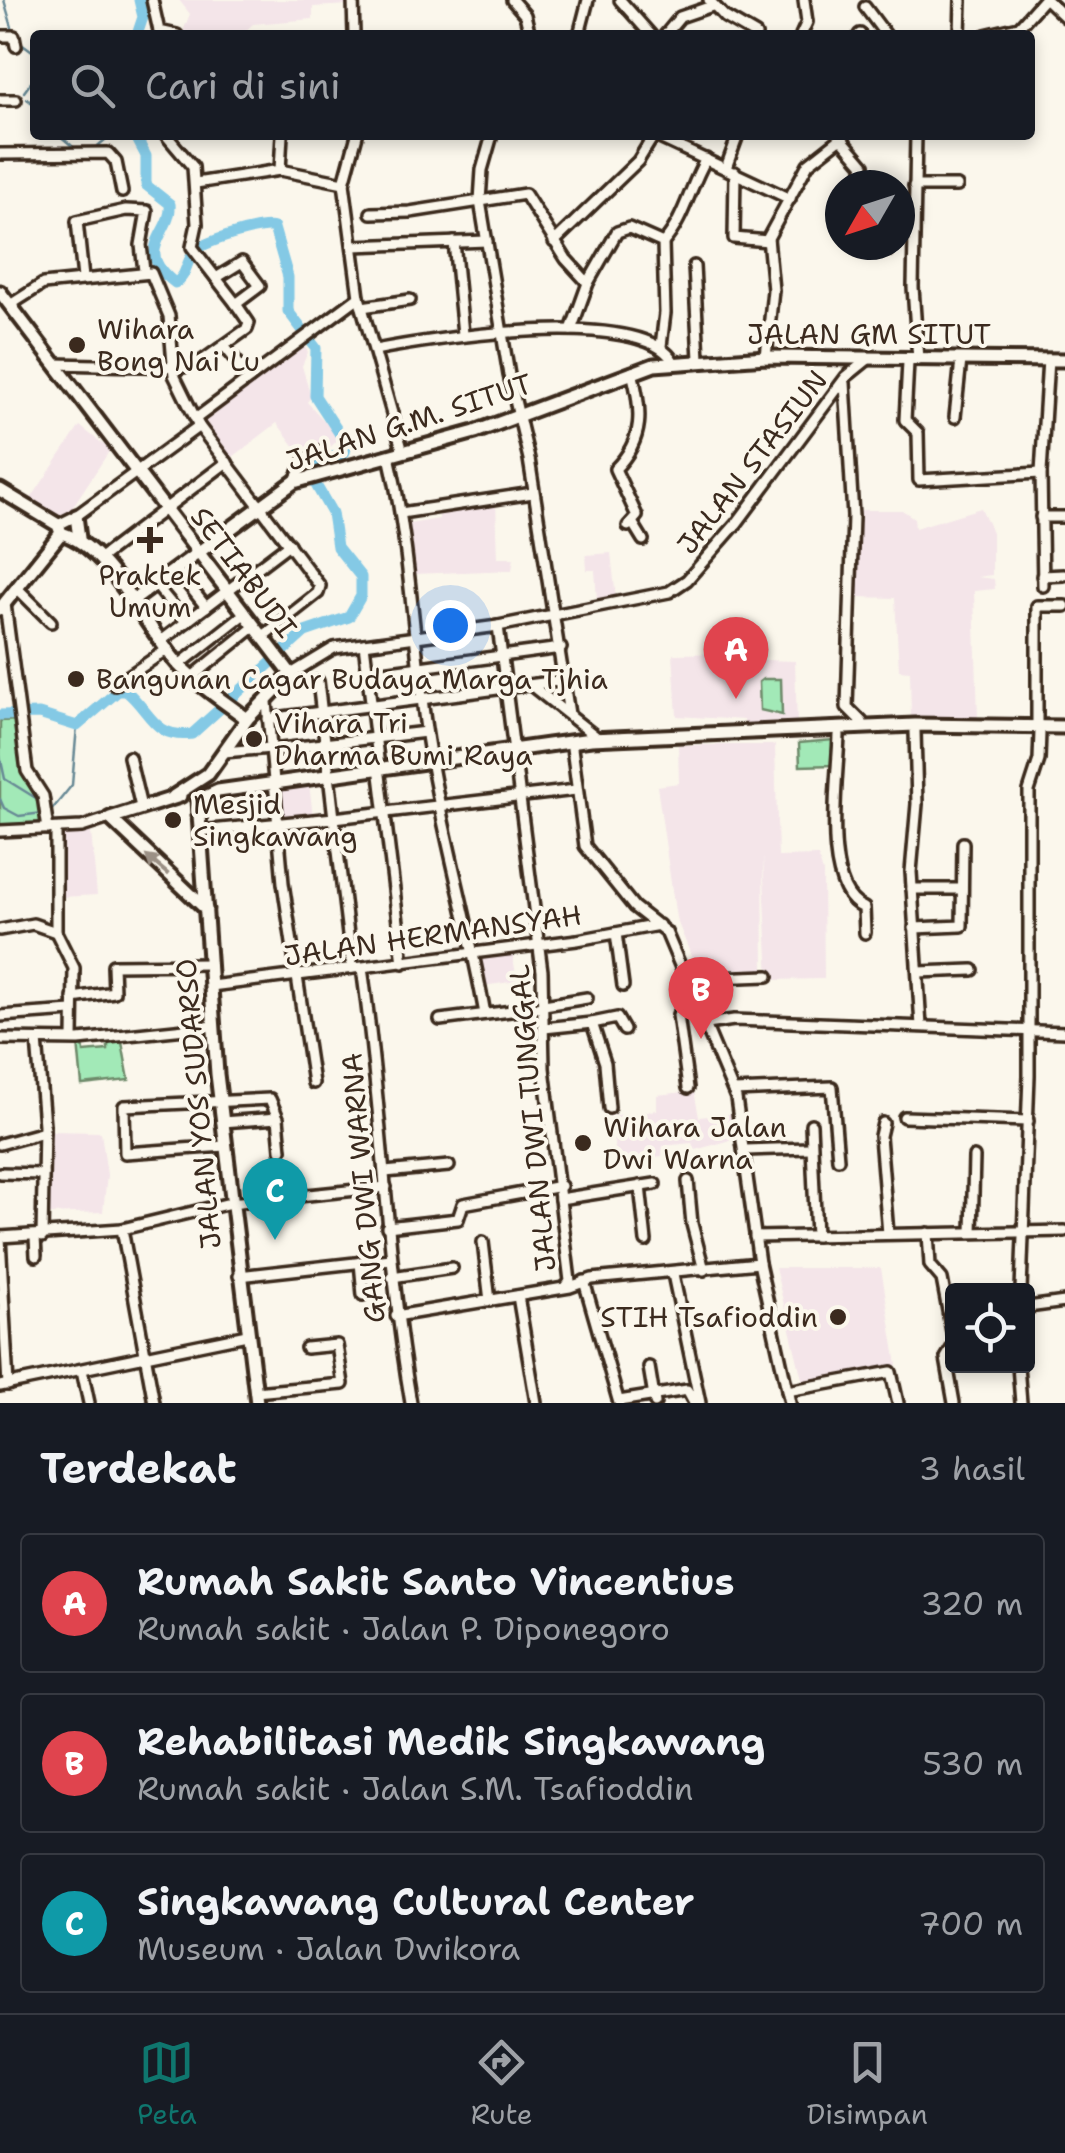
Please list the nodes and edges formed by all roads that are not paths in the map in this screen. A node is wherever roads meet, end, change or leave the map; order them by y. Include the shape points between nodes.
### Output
1 (152, 0) edge
2 (353, 0) edge
3 (588, 0) edge
4 (620, 0) edge
5 (804, 0) edge
6 (961, 0) edge
7 (1045, 0) edge
8 (516, 1) edge
9 (711, 3) edge
10 (865, 8) dead end
11 (1065, 17) edge
12 (157, 30) edge
13 (354, 30) edge
14 (528, 30) edge
15 (581, 30) edge
16 (646, 30) edge
17 (668, 30) edge
18 (749, 30) edge
19 (803, 30) edge
20 (882, 30) edge
21 (960, 30) edge
22 (1007, 30) edge
23 (0, 36) edge
24 (16, 46) dead end
25 (0, 100) edge
26 (16, 100) dead end
27 (170, 140) edge
28 (282, 140) edge
29 (355, 140) edge
30 (491, 140) edge
31 (650, 140) edge
32 (659, 140) edge
33 (737, 140) edge
34 (823, 140) edge
35 (837, 140) edge
36 (846, 140) edge
37 (916, 140) edge
38 (824, 148) junction
39 (0, 154) edge
40 (706, 159) junction
41 (280, 170) junction
42 (863, 170) edge
43 (915, 170) edge
44 (732, 173) junction
45 (196, 183) junction
46 (344, 183) junction
47 (915, 186) edge
48 (956, 186) dead end
49 (122, 192) dead end
50 (790, 199) junction
51 (480, 201) junction
52 (371, 213) dead end
53 (488, 241) junction
54 (768, 241) junction
55 (454, 242) junction
56 (554, 242) junction
57 (663, 244) junction
58 (352, 246) junction
59 (913, 260) edge
60 (694, 266) dead end
61 (144, 271) junction
62 (82, 278) junction
63 (216, 278) junction
64 (588, 283) junction
65 (0, 292) edge
66 (410, 300) dead end
67 (361, 302) junction
68 (236, 304) junction
69 (10, 305) junction
70 (571, 330) junction
71 (463, 334) junction
72 (504, 334) junction
73 (660, 346) junction
74 (225, 347) junction
75 (375, 350) junction
76 (766, 357) junction
77 (846, 357) junction
78 (698, 359) junction
79 (1048, 359) junction
80 (866, 360) junction
81 (913, 360) junction
82 (961, 360) junction
83 (1065, 360) edge
84 (673, 361) junction
85 (54, 364) junction
86 (172, 367) junction
87 (632, 372) junction
88 (250, 378) junction
89 (846, 380) junction
90 (520, 416) junction
91 (955, 417) dead end
92 (199, 421) junction
93 (317, 451) dead end
94 (403, 452) junction
95 (389, 456) junction
96 (227, 462) junction
97 (133, 471) junction
98 (1041, 474) junction
99 (298, 480) junction
100 (0, 490) edge
101 (534, 493) junction
102 (259, 504) junction
103 (164, 509) junction
104 (402, 513) junction
105 (76, 516) junction
106 (1042, 517) junction
107 (1065, 517) edge
108 (60, 529) junction
109 (79, 538) junction
110 (642, 540) dead end
111 (288, 544) junction
112 (197, 551) junction
113 (99, 559) junction
114 (179, 573) dead end
115 (1064, 575) edge
116 (18, 588) junction
117 (159, 589) dead end
118 (227, 591) junction
119 (132, 602) junction
120 (2, 606) edge
121 (1065, 606) edge
122 (206, 607) junction
123 (244, 614) junction
124 (554, 615) junction
125 (51, 622) dead end
126 (186, 622) junction
127 (498, 626) junction
128 (258, 632) junction
129 (414, 636) junction
130 (364, 644) junction
131 (164, 645) junction
132 (560, 648) junction
133 (501, 656) junction
134 (179, 665) junction
135 (419, 667) junction
136 (288, 670) junction
137 (368, 674) junction
138 (192, 677) junction
139 (566, 680) junction
140 (318, 681) dead end
141 (115, 684) dead end
142 (529, 685) junction
143 (506, 688) junction
144 (423, 700) junction
145 (267, 702) junction
146 (372, 706) junction
147 (322, 713) junction
148 (569, 714) junction
149 (241, 715) junction
150 (268, 719) junction
151 (862, 722) dead end
152 (897, 729) junction
153 (1038, 729) junction
154 (1065, 729) edge
155 (914, 731) junction
156 (426, 732) junction
157 (839, 735) junction
158 (375, 738) junction
159 (599, 739) junction
160 (326, 743) junction
161 (558, 746) junction
162 (572, 748) junction
163 (271, 749) junction
164 (224, 752) junction
165 (512, 752) junction
166 (130, 757) dead end
167 (433, 762) junction
168 (379, 770) junction
169 (208, 774) junction
170 (330, 776) junction
171 (276, 783) junction
172 (576, 790) junction
173 (218, 791) junction
174 (174, 796) junction
175 (518, 797) junction
176 (198, 800) junction
177 (141, 808) junction
178 (441, 808) junction
179 (384, 814) junction
180 (110, 818) junction
181 (334, 818) junction
182 (278, 822) junction
183 (50, 826) junction
184 (0, 831) edge
185 (200, 831) junction
186 (962, 843) dead end
187 (204, 888) junction
188 (912, 889) junction
189 (962, 889) junction
190 (188, 892) junction
191 (634, 907) junction
192 (207, 910) junction
193 (661, 924) junction
194 (914, 928) junction
195 (0, 930) edge
196 (56, 932) junction
197 (865, 932) dead end
198 (617, 933) junction
199 (539, 944) junction
200 (472, 952) junction
201 (403, 962) junction
202 (210, 964) junction
203 (357, 968) junction
204 (973, 970) dead end
205 (918, 972) junction
206 (298, 976) junction
207 (768, 976) dead end
208 (687, 980) junction
209 (211, 986) junction
210 (623, 986) dead end
211 (73, 998) junction
212 (587, 998) dead end
213 (698, 1005) junction
214 (544, 1006) junction
215 (72, 1011) junction
216 (485, 1014) junction
217 (0, 1016) edge
218 (440, 1020) dead end
219 (592, 1023) junction
220 (707, 1024) junction
221 (214, 1026) junction
222 (921, 1026) junction
223 (544, 1028) junction
224 (1028, 1029) junction
225 (624, 1030) dead end
226 (1065, 1032) edge
227 (0, 1039) edge
228 (73, 1039) junction
229 (38, 1040) junction
230 (314, 1083) dead end
231 (688, 1088) dead end
232 (734, 1091) junction
233 (220, 1102) junction
234 (609, 1108) dead end
235 (904, 1117) dead end
236 (278, 1118) junction
237 (1028, 1121) junction
238 (222, 1122) junction
239 (883, 1123) dead end
240 (810, 1124) dead end
241 (44, 1132) junction
242 (0, 1144) edge
243 (225, 1146) junction
244 (810, 1148) dead end
245 (281, 1150) dead end
246 (746, 1150) junction
247 (974, 1157) dead end
248 (838, 1159) dead end
249 (450, 1166) dead end
250 (385, 1172) junction
251 (0, 1173) edge
252 (43, 1174) junction
253 (688, 1182) dead end
254 (655, 1184) dead end
255 (561, 1186) junction
256 (640, 1186) junction
257 (386, 1187) junction
258 (560, 1199) junction
259 (230, 1203) junction
260 (388, 1227) junction
261 (122, 1229) junction
262 (1022, 1229) junction
263 (1065, 1231) edge
264 (972, 1232) junction
265 (928, 1233) junction
266 (888, 1234) junction
267 (816, 1236) junction
268 (0, 1237) edge
269 (38, 1237) junction
270 (755, 1237) junction
271 (646, 1241) dead end
272 (483, 1242) dead end
273 (36, 1256) dead end
274 (390, 1259) junction
275 (360, 1262) junction
276 (759, 1263) junction
277 (452, 1268) dead end
278 (704, 1270) junction
279 (672, 1274) junction
280 (239, 1276) junction
281 (392, 1277) junction
282 (583, 1281) junction
283 (1021, 1283) edge
284 (568, 1284) junction
285 (363, 1295) dead end
286 (945, 1295) edge
287 (518, 1296) junction
288 (490, 1300) junction
289 (1065, 1302) edge
290 (1035, 1306) edge
291 (396, 1316) junction
292 (2, 1320) edge
293 (247, 1336) junction
294 (306, 1348) dead end
295 (147, 1357) junction
296 (650, 1367) dead end
297 (82, 1370) junction
298 (949, 1373) edge
299 (1019, 1373) edge
300 (4, 1386) edge
301 (787, 1390) junction
302 (256, 1397) edge
303 (654, 1400) edge
304 (619, 1402) edge
305 (89, 1403) edge
306 (154, 1403) edge
307 (412, 1403) edge
308 (536, 1403) edge
309 (697, 1403) edge
310 (790, 1403) edge
311 (898, 1403) edge
312 (954, 1403) edge
313 (1021, 1403) edge

1 - 12 street
2 - 13 street
3 - 15 street
4 - 16 street
5 - 19 street
6 - 21 street
7 - 11 street
7 - 22 street via 1020,27
8 - 14 street
9 - 17 street
9 - 18 street
10 - 20 street
23 - 24 street via 14,36
25 - 26 street
27 - 45 street via 191,164
28 - 41 street
29 - 46 street
30 - 51 street
31 - 56 street via 624,176
32 - 40 street
33 - 44 street
34 - 38 street
35 - 38 street
36 - 42 street
37 - 43 street
38 - 50 street via 800,174
39 - 49 street via 108,152
40 - 44 street
40 - 57 street
41 - 45 street
41 - 46 street
44 - 50 street
44 - 54 street via 734,238
45 - 63 street via 193,249
46 - 58 street
47 - 48 street
50 - 54 street
51 - 52 street
51 - 53 street
51 - 56 street via 525,194
53 - 55 street
53 - 72 street
54 - 76 street via 773,290
55 - 58 street
55 - 71 street
56 - 64 street
57 - 64 street via 623,228
57 - 73 street
58 - 67 street
59 - 81 street
60 - 78 street
61 - 62 street
61 - 62 street via 147,211 126,210 77,222
61 - 86 street via 168,310
62 - 69 street via 43,284
63 - 68 street
63 - 68 street via 242,262 259,284
64 - 70 street
65 - 69 main road, SETIABUDI
66 - 67 street
67 - 75 street
67 - 88 street
68 - 74 street via 249,326
69 - 85 main road, SETIABUDI
70 - 72 street
70 - 73 street
71 - 72 street
71 - 75 street
72 - 90 street
73 - 84 street
74 - 86 street via 192,366
74 - 88 street
75 - 94 street
76 - 77 main road, JALAN GM SITUT
76 - 78 main road, JALAN GM SITUT
77 - 80 main road, JALAN GM SITUT
77 - 89 street
78 - 84 main road, JALAN GM SITUT
79 - 82 main road, JALAN GM SITUT
79 - 83 main road, JALAN GM SITUT
79 - 98 street
80 - 81 main road, JALAN GM SITUT
80 - 89 street, JALAN STASIUN
81 - 82 main road, JALAN GM SITUT
81 - 98 street via 905,420 918,433 921,482
82 - 91 street
84 - 87 main road, JALAN G.M. SITUT
85 - 86 street
85 - 97 main road, SETIABUDI
86 - 92 street
87 - 90 main road, JALAN G.M. SITUT
87 - 110 street via 640,424 615,469 637,516 630,524
88 - 92 street
89 - 124 street, JALAN STASIUN via 687,580 658,596
89 - 151 street via 854,516 848,707
90 - 94 main road, JALAN G.M. SITUT
90 - 101 street
92 - 96 street
92 - 97 street
93 - 99 street
94 - 95 main road, JALAN G.M. SITUT
95 - 99 main road, JALAN G.M. SITUT
95 - 104 street
96 - 102 street
96 - 103 street
97 - 103 main road, SETIABUDI
97 - 105 street
98 - 106 street
99 - 102 main road, JALAN G.M. SITUT
100 - 108 main road
101 - 104 street
101 - 124 street
102 - 111 street
102 - 112 main road, JALAN G.M. SITUT
103 - 112 main road, SETIABUDI
103 - 113 street
104 - 129 street
105 - 108 street
105 - 109 main road
106 - 107 street
106 - 115 street via 1042,581
108 - 109 main road
108 - 116 main road
109 - 113 main road
111 - 118 street
111 - 128 street via 320,592
112 - 118 main road, SETIABUDI
112 - 119 main road, JALAN G.M. SITUT
113 - 119 main road
114 - 122 street
116 - 120 main road
116 - 125 street
117 - 126 street
118 - 122 street
118 - 123 main road, SETIABUDI
119 - 131 main road
120 - 183 street via 28,776
121 - 153 street via 1037,606
122 - 126 street
123 - 128 main road, SETIABUDI
123 - 134 street
124 - 127 street, JALAN STASIUN
124 - 132 street
126 - 131 street
127 - 129 street, JALAN STASIUN
127 - 133 street, JALAN DWI TUNGGAL
128 - 136 main road, SETIABUDI
128 - 138 street
129 - 130 street, JALAN STASIUN
129 - 135 street
130 - 136 street, JALAN STASIUN via 324,650
130 - 137 street
131 - 134 main road
131 - 141 street
132 - 133 street
132 - 139 street
133 - 135 street
133 - 143 street, JALAN DWI TUNGGAL
134 - 138 main road
135 - 137 street
135 - 144 street
136 - 145 main road, SETIABUDI
137 - 146 street
138 - 149 main road
139 - 142 street
139 - 148 street
140 - 147 street, GANG DWI WARNA
142 - 143 street
142 - 148 street
143 - 144 street
143 - 165 street, JALAN DWI TUNGGAL
144 - 146 street
144 - 156 street
145 - 149 main road, SETIABUDI
145 - 150 street
146 - 147 street
146 - 158 street
147 - 150 street
147 - 160 street, GANG DWI WARNA
148 - 159 street
149 - 164 main road, SETIABUDI
150 - 163 street
152 - 153 main road
152 - 155 main road
152 - 157 main road
152 - 159 main road
153 - 154 main road
153 - 155 main road
153 - 224 street via 1038,764 1028,792
155 - 188 street
156 - 158 street
156 - 167 street
157 - 162 main road
157 - 197 street via 835,867 849,900 864,908
158 - 160 street
158 - 168 street
159 - 161 main road
160 - 163 street
160 - 170 street, GANG DWI WARNA
161 - 162 main road
161 - 165 main road
162 - 172 street
163 - 164 street
163 - 171 street
164 - 169 main road, SETIABUDI
165 - 167 main road
165 - 175 street, JALAN DWI TUNGGAL
166 - 177 street
167 - 168 main road
167 - 178 street
168 - 170 main road
168 - 179 street
169 - 173 main road
169 - 174 main road
170 - 171 main road
170 - 181 street, GANG DWI WARNA
171 - 173 main road
171 - 182 street
172 - 175 street
172 - 191 street via 585,846
173 - 176 main road
174 - 176 main road
174 - 177 main road
175 - 178 street
175 - 199 street, JALAN DWI TUNGGAL
176 - 185 main road, JALAN YOS SUDARSO
177 - 180 main road
178 - 179 street
178 - 200 street
179 - 181 street
179 - 201 street
180 - 183 street via 82,827
190 -> 180 main road
181 - 182 street
181 - 203 street, GANG DWI WARNA
182 - 185 street
182 - 206 street
183 - 184 street
183 - 196 street
185 - 187 main road, JALAN YOS SUDARSO
186 - 189 street
187 - 190 main road
187 - 192 main road, JALAN YOS SUDARSO
188 - 189 street
188 - 194 street
189 - 194 street via 961,927
190 - 192 main road
191 - 193 street
191 - 198 street via 630,925
192 - 202 main road, JALAN YOS SUDARSO
193 - 198 street, JALAN HERMANSYAH
193 - 208 street
194 - 205 street
195 - 196 street via 33,924
196 - 211 street via 73,964
198 - 199 street, JALAN HERMANSYAH
198 - 210 street
199 - 200 street, JALAN HERMANSYAH
199 - 214 street, JALAN DWI TUNGGAL
200 - 201 street, JALAN HERMANSYAH
200 - 216 street
201 - 203 street, JALAN HERMANSYAH
202 - 209 main road, JALAN YOS SUDARSO
202 - 211 street via 113,965 114,992
203 - 206 street, JALAN HERMANSYAH
203 - 250 street, GANG DWI WARNA
204 - 205 street
205 - 222 street
206 - 209 street, JALAN HERMANSYAH
206 - 230 street
207 - 208 street
208 - 213 street
209 - 221 main road, JALAN YOS SUDARSO
211 - 215 street
212 - 214 street
213 - 220 street
213 - 231 street via 678,1015
214 - 216 street
214 - 223 street, JALAN DWI TUNGGAL
215 - 217 street
215 - 228 street
216 - 218 street
219 - 223 street
219 - 225 street via 617,1018
219 - 234 street
220 - 222 street
220 - 232 street
221 - 228 street
221 - 233 main road, JALAN YOS SUDARSO
222 - 224 street
223 - 255 street, JALAN DWI TUNGGAL
224 - 226 street
224 - 237 street
227 - 229 street
228 - 229 street
229 - 241 street
232 - 246 street
232 - 248 street via 832,1087
233 - 236 street via 274,1100
233 - 238 main road, JALAN YOS SUDARSO
233 - 243 street via 124,1106 125,1153
235 - 237 street
236 - 238 street
236 - 245 street
237 - 262 street
238 - 243 main road, JALAN YOS SUDARSO
239 - 266 street
240 - 267 street
241 - 242 street
241 - 252 street
243 - 259 main road, JALAN YOS SUDARSO
244 - 246 street
246 - 270 street
247 - 264 street
249 - 250 street
250 - 257 street, GANG DWI WARNA
251 - 252 street
252 - 269 street
253 - 278 street
254 - 256 street
255 - 258 street, JALAN DWI TUNGGAL
255 - 260 street via 463,1204 458,1219
256 - 258 street
256 - 271 street
257 - 259 street
257 - 260 street, GANG DWI WARNA
258 - 284 street, JALAN DWI TUNGGAL
259 - 261 street
259 - 280 main road, JALAN YOS SUDARSO
260 - 274 street, GANG DWI WARNA
261 - 269 street
261 - 295 street
262 - 263 street
262 - 264 street
262 - 283 street
264 - 265 street
265 - 266 street
265 - 286 street via 930,1266
266 - 267 street
267 - 270 street
268 - 269 street
268 - 292 street
269 - 273 street
270 - 276 street
272 - 288 street
274 - 275 street
274 - 281 street, GANG DWI WARNA
275 - 280 street
275 - 285 street
276 - 278 street, JALAN DWI TUNGGAL
276 - 301 street
277 - 281 street
278 - 279 street, JALAN DWI TUNGGAL
279 - 282 street, JALAN DWI TUNGGAL
279 - 309 street
280 - 293 main road, JALAN YOS SUDARSO
281 - 291 street, GANG DWI WARNA
282 - 284 street, JALAN DWI TUNGGAL
282 - 304 street
284 - 287 street, JALAN DWI TUNGGAL
287 - 288 street, JALAN DWI TUNGGAL
287 - 308 street
288 - 291 street, JALAN DWI TUNGGAL
289 - 290 street
291 - 307 street, GANG DWI WARNA
292 - 300 street
293 - 295 street
293 - 302 main road, JALAN YOS SUDARSO
294 - 302 street via 337,1344 343,1384
295 - 297 street
295 - 306 street
296 - 303 street
297 - 300 street
297 - 305 street
298 - 312 street
299 - 313 street
301 - 310 street
301 - 311 street via 891,1372
303 - 304 street
303 - 309 street via 687,1390

